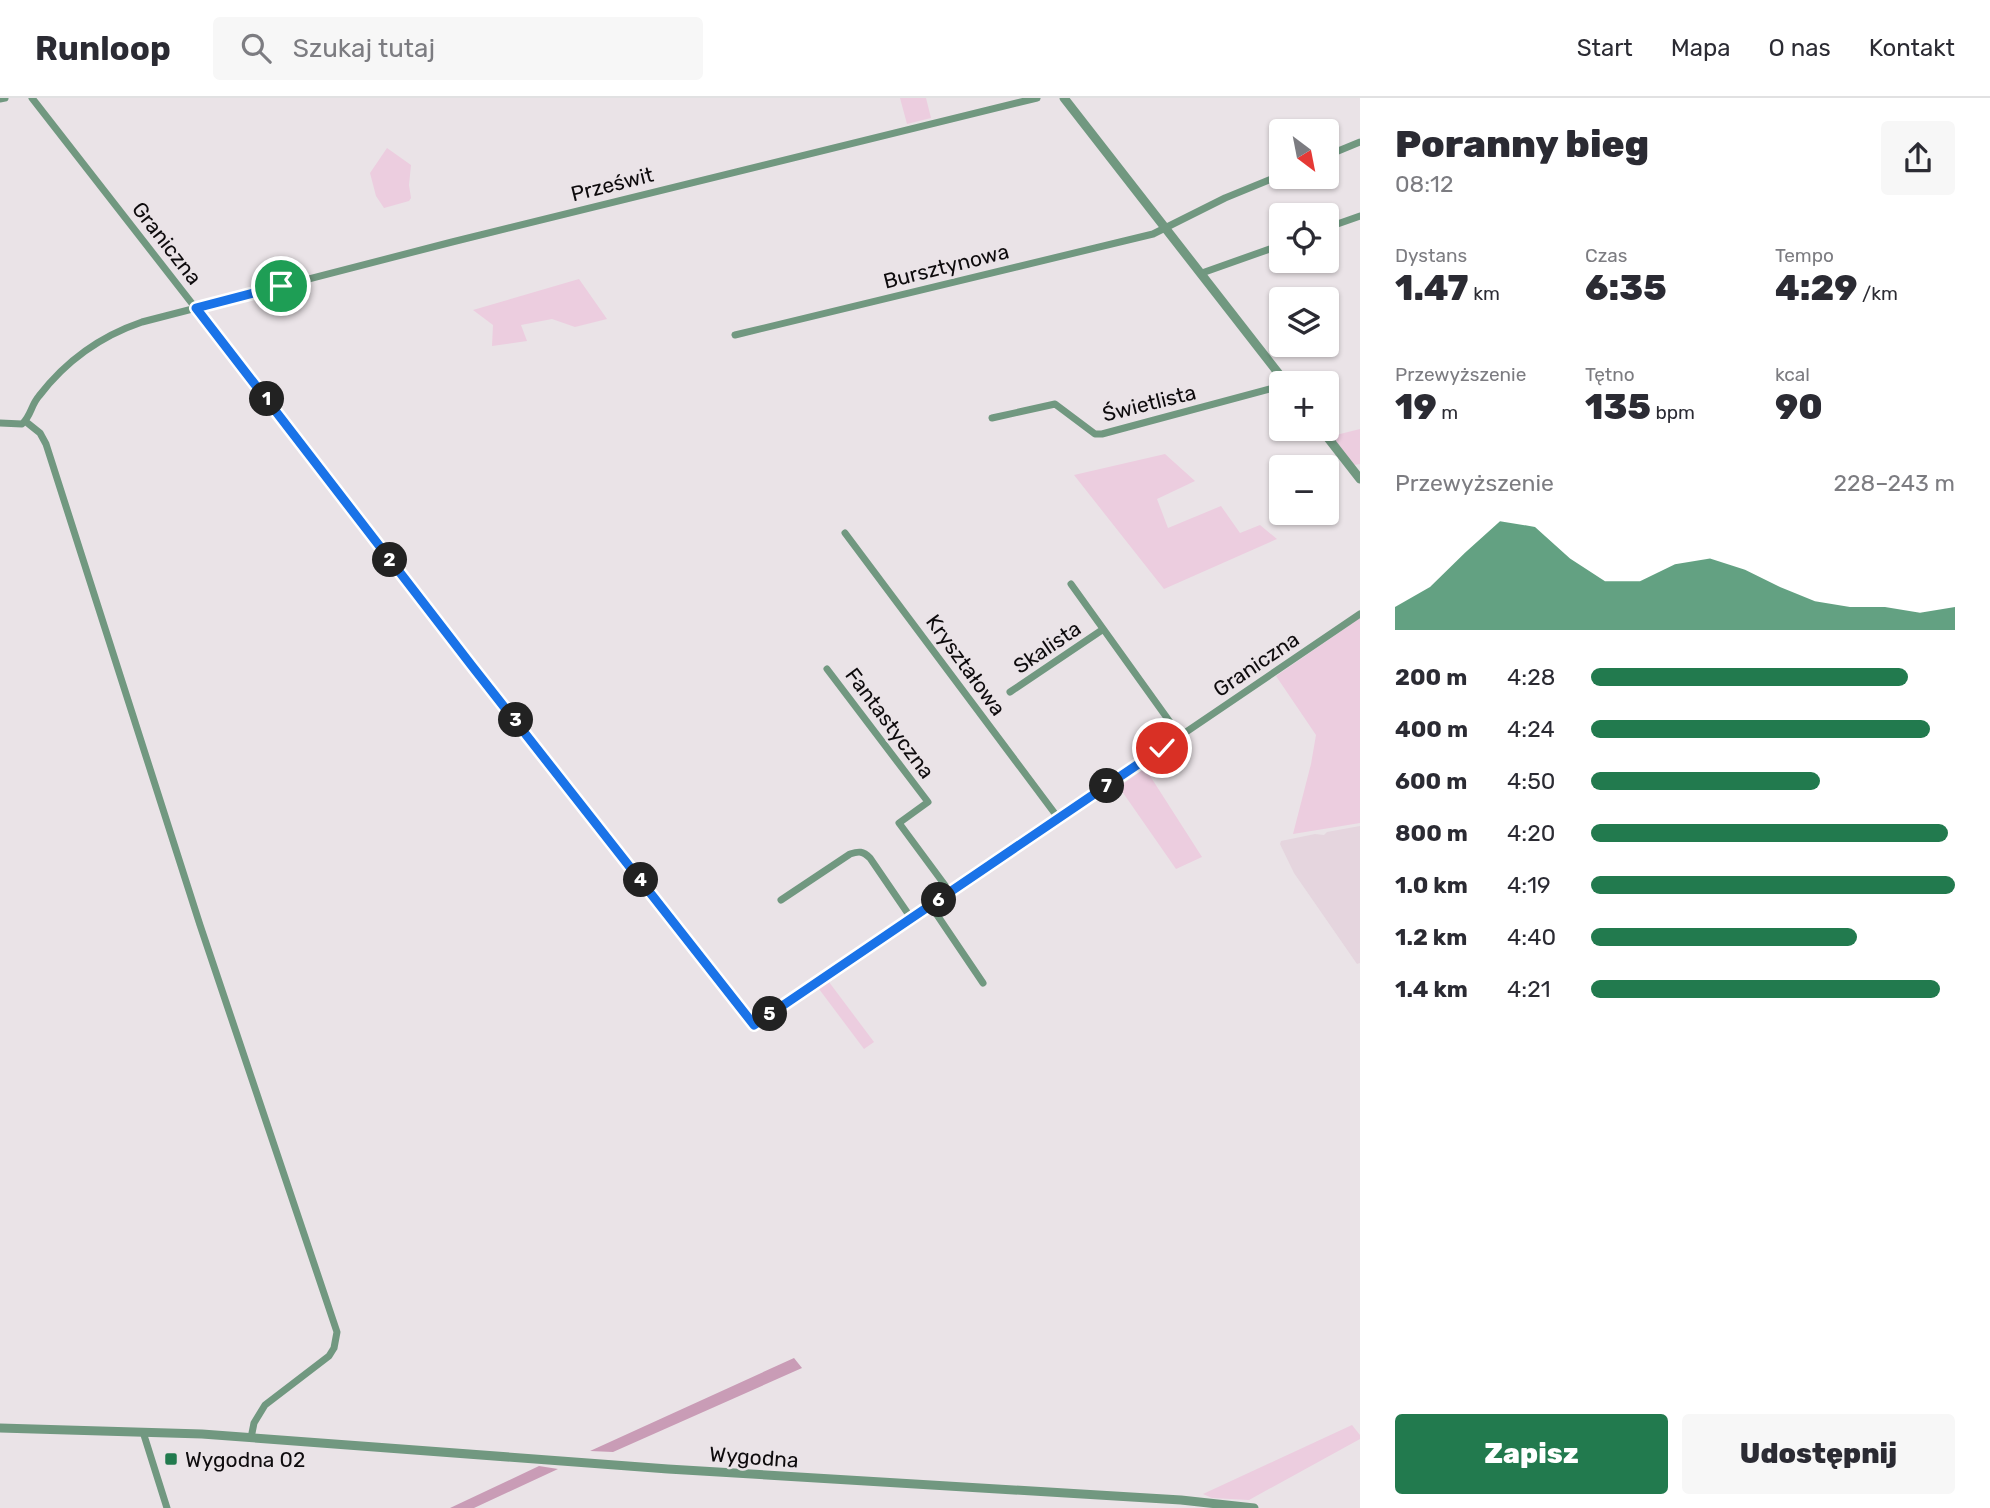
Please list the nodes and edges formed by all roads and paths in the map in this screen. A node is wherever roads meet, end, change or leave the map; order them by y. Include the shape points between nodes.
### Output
1 (5, 98) edge
2 (32, 98) edge
3 (1037, 98) edge
4 (1064, 98) edge
5 (0, 99) edge
6 (1360, 142) edge
7 (1339, 151) edge
8 (1269, 180) edge
9 (1360, 216) edge
10 (1339, 223) edge
11 (1165, 227) junction
12 (1269, 248) edge
13 (1202, 273) junction
14 (196, 308) junction
15 (735, 335) dead end
16 (1277, 371) edge
17 (1269, 389) edge
18 (992, 418) dead end
19 (25, 421) junction
20 (0, 424) edge
21 (1330, 441) edge
22 (1360, 479) edge
23 (845, 533) dead end
24 (1071, 584) dead end
25 (1360, 614) edge
26 (1102, 630) junction
27 (827, 669) dead end
28 (1010, 692) dead end
29 (1180, 736) junction
30 (1059, 818) junction
31 (950, 892) junction
32 (781, 900) dead end
33 (931, 906) junction
34 (911, 918) junction
35 (983, 983) dead end
36 (0, 1428) edge
37 (143, 1432) junction
38 (251, 1438) junction
39 (167, 1508) edge
40 (1254, 1508) edge

1 - 5 street
2 - 14 street, Graniczna
3 - 14 street, Prześwit
4 - 11 street
6 - 7 street
8 - 11 street, Bursztynowa
9 - 10 street
11 - 13 street
11 - 15 street, Bursztynowa via 1153,234
12 - 13 street
13 - 16 street
14 - 19 street, Prześwit via 124,329 90,347 41,393
14 - 34 street, Graniczna via 754,1025
17 - 18 street, Świetlista via 1102,434 1095,434 1055,404
19 - 20 street
19 - 38 street via 46,444 337,1332 329,1356 265,1405
21 - 22 street
23 - 30 street, Kryształowa
24 - 26 street, Skalista
25 - 29 street, Graniczna
26 - 28 street, Skalista
26 - 29 street, Skalista
27 - 31 street, Fantastyczna via 928,802 899,823
29 - 30 street, Graniczna
30 - 31 street, Graniczna
31 - 33 street, Graniczna
32 - 34 street via 857,851 864,853
33 - 34 street, Graniczna
33 - 35 street
36 - 37 street, Wygodna
37 - 38 street, Wygodna
37 - 39 street
38 - 40 street, Wygodna

